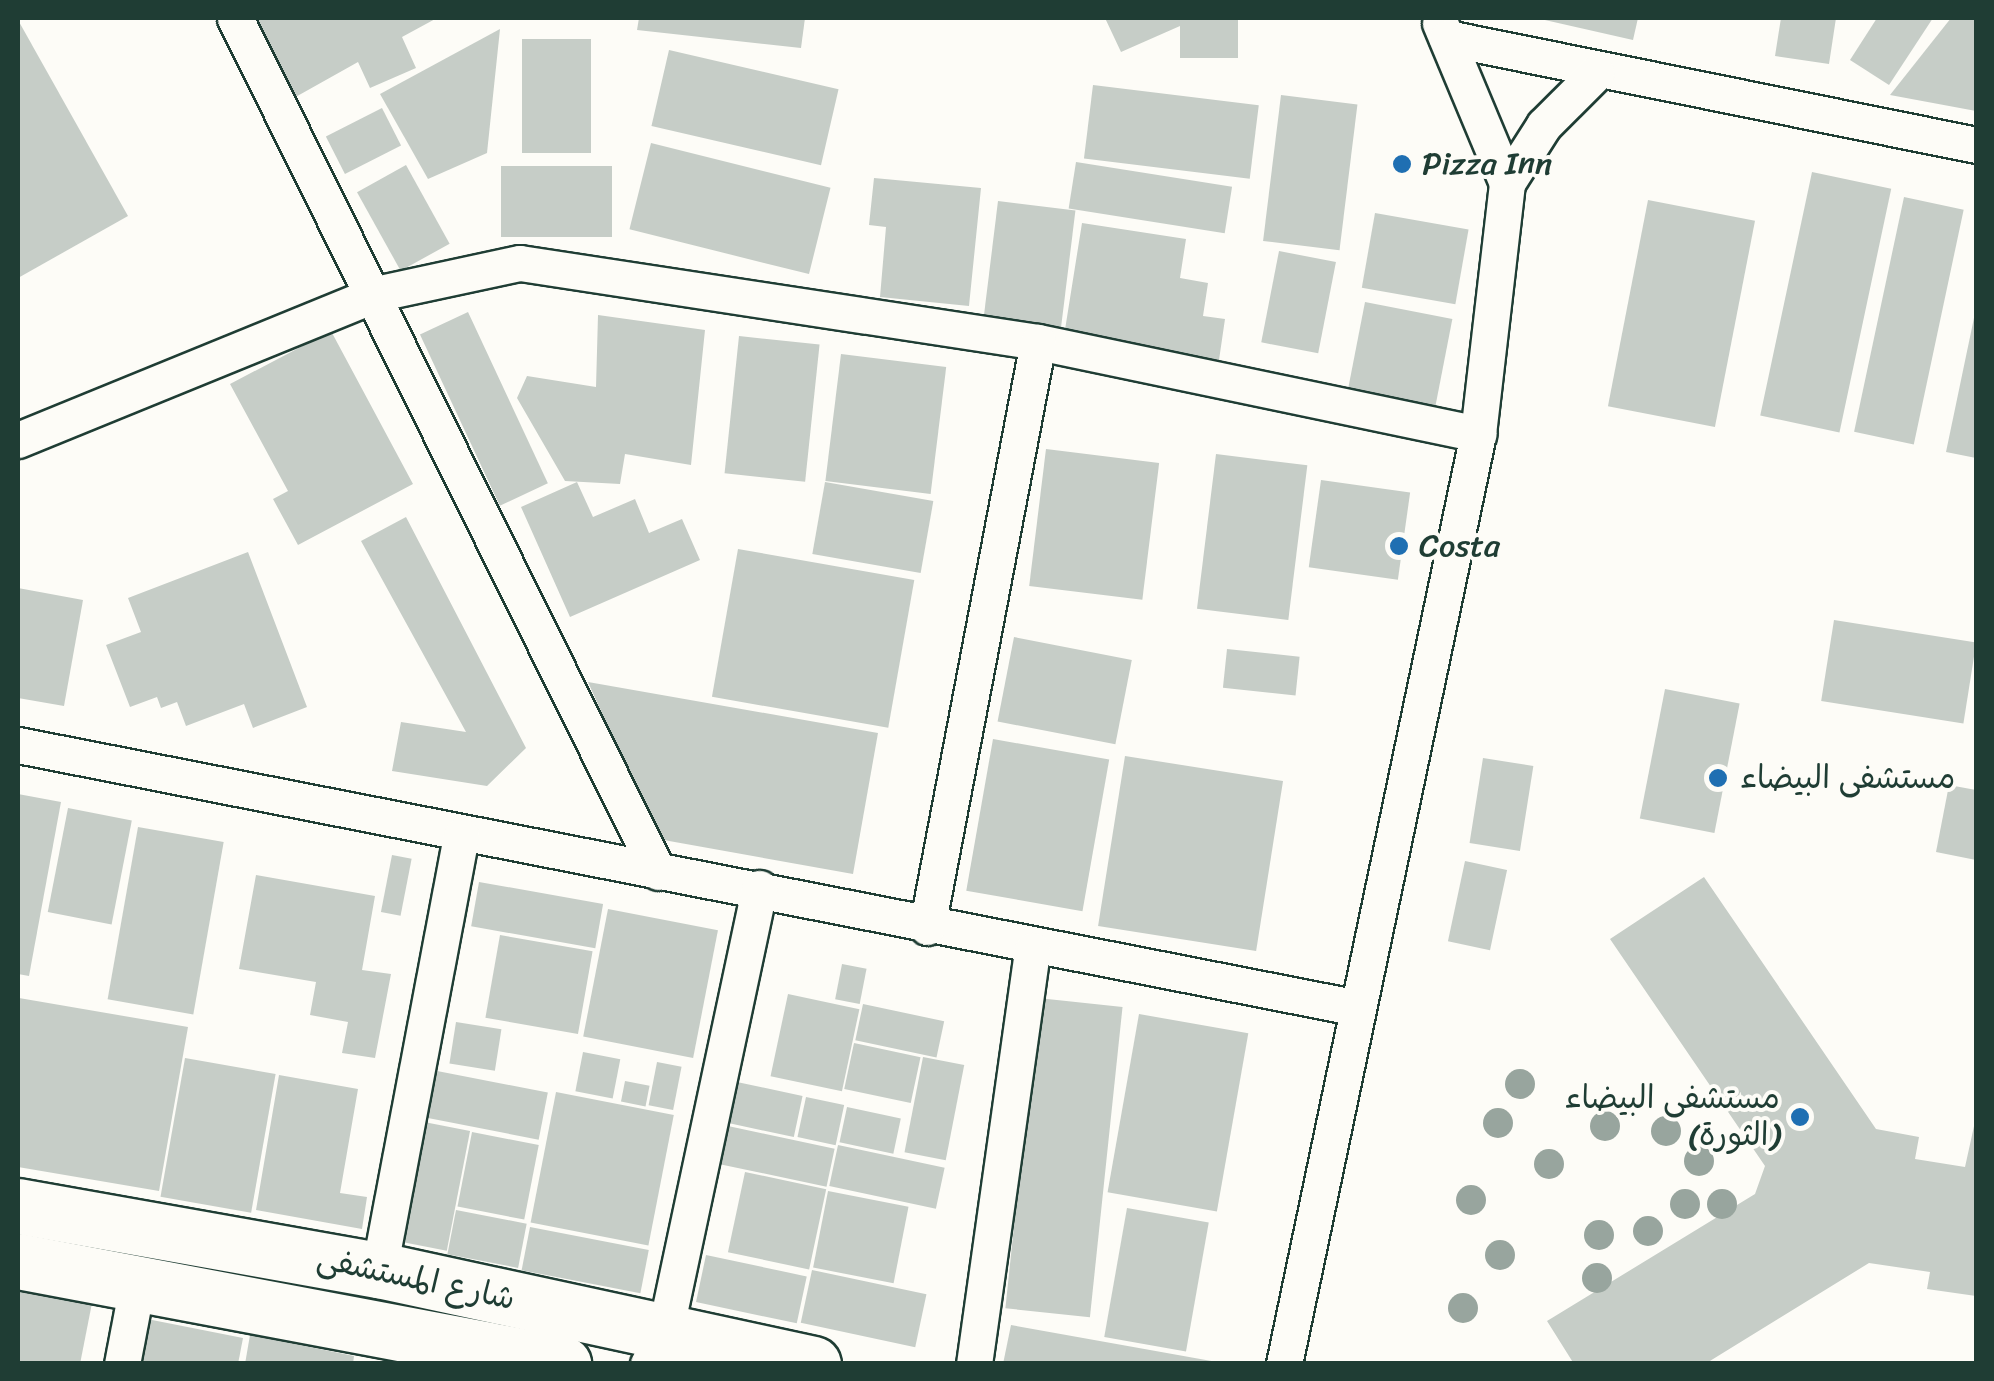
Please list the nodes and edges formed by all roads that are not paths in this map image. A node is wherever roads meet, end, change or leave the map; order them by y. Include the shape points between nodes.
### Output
1 (234, 18) edge
2 (1442, 28) edge
3 (1596, 73) junction
4 (1976, 145) edge
5 (1507, 184) junction
6 (376, 294) junction
7 (1038, 342) junction
8 (1478, 434) junction
9 (18, 440) edge
10 (18, 745) edge
11 (460, 836) junction
12 (658, 872) junction
13 (759, 888) junction
14 (927, 927) junction
15 (1032, 950) junction
16 (1354, 1007) junction
17 (18, 1206) edge
18 (18, 1261) edge
19 (379, 1270) junction
20 (136, 1285) junction
21 (656, 1348) edge
22 (122, 1364) edge
23 (562, 1364) edge
24 (813, 1364) edge
25 (974, 1364) edge
26 (1284, 1364) edge

1 - 6 street
2 - 3 street
2 - 5 street
3 - 4 street
3 - 5 street via 1544,125
5 - 8 street
6 - 7 street via 546,263
6 - 9 street
6 - 12 street
7 - 8 street
7 - 14 street
8 - 16 street
10 - 11 street
11 - 12 street
11 - 19 street
12 - 13 street
13 - 14 street
13 - 21 street
14 - 15 street
15 - 16 street
15 - 25 street
16 - 26 street
17 - 19 main road, شارع المستشفى
18 - 20 main road, شارع المستشفى
19 - 21 main road, شارع المستشفى
20 - 22 street
20 - 23 main road, شارع المستشفى
21 - 24 main road, شارع المستشفى

